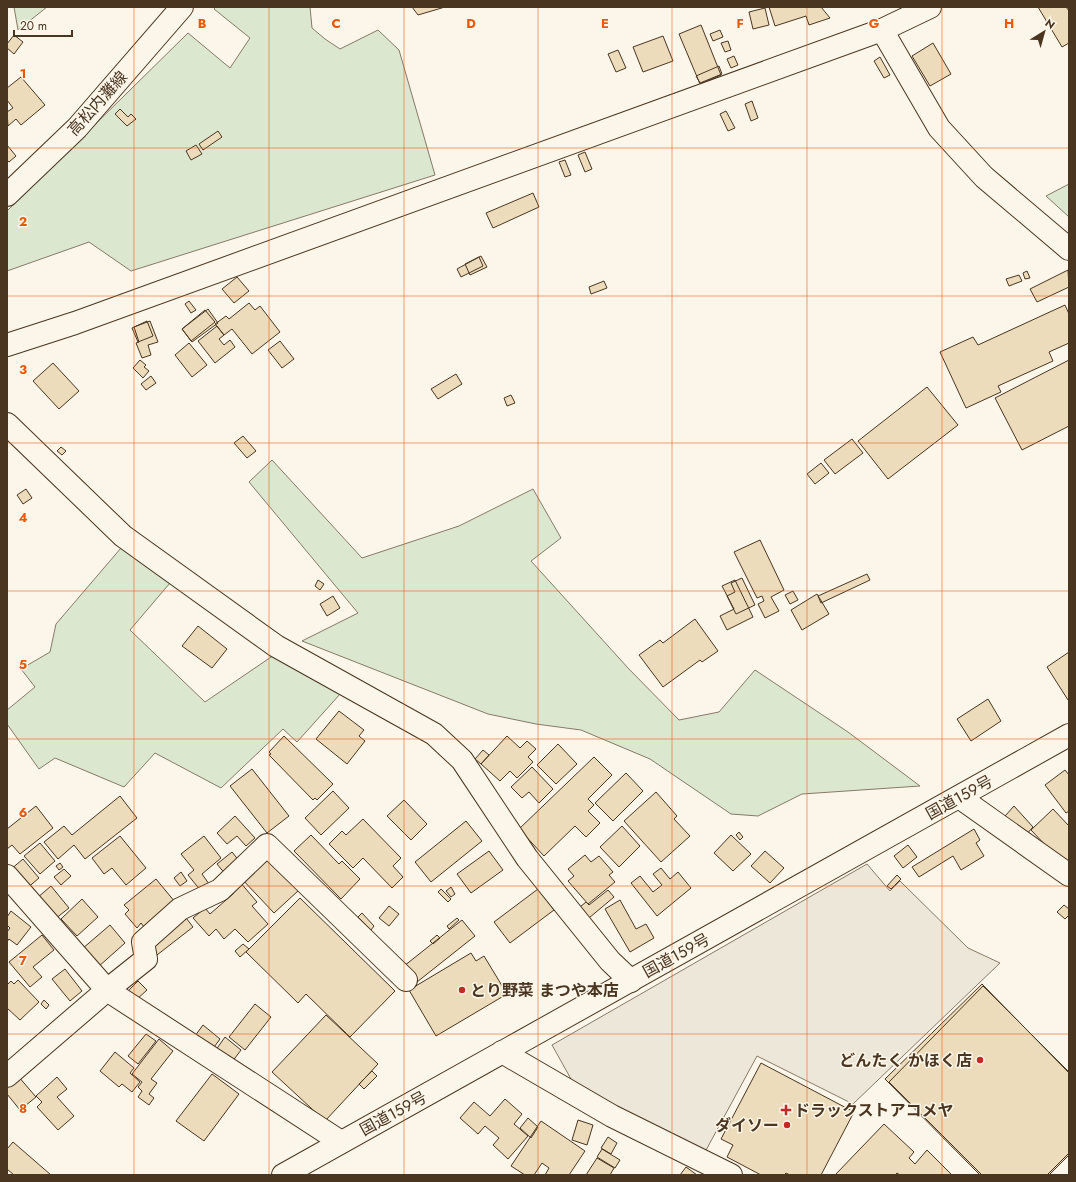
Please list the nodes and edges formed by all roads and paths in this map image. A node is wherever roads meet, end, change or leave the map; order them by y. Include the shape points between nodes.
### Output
1 (182, 7) edge
2 (930, 7) edge
3 (882, 30) junction
4 (7, 195) edge
5 (1069, 249) edge
6 (7, 345) edge
7 (7, 424) edge
8 (1069, 735) edge
9 (959, 797) junction
10 (1069, 875) edge
11 (7, 876) edge
12 (406, 980) dead end
13 (631, 981) junction
14 (107, 990) junction
15 (502, 1052) junction
16 (7, 1076) edge
17 (341, 1142) junction
18 (283, 1175) edge
19 (731, 1175) edge

1 - 4 main road, 高松内灘線 via 77,128
2 - 3 main road
3 - 5 main road via 939,128 984,177
3 - 6 main road via 75,323
7 - 13 main road via 123,536 276,646 434,734 462,760 527,858 610,961
8 - 9 main road, 国道159号
9 - 10 main road
9 - 13 main road, 国道159号
11 - 14 main road
12 - 14 main road via 267,845 220,890 180,909 148,937 143,942 146,959
13 - 15 main road, 国道159号
14 - 16 main road
14 - 17 main road
15 - 17 main road, 国道159号
15 - 19 main road via 612,1116
17 - 18 main road, 国道159号

